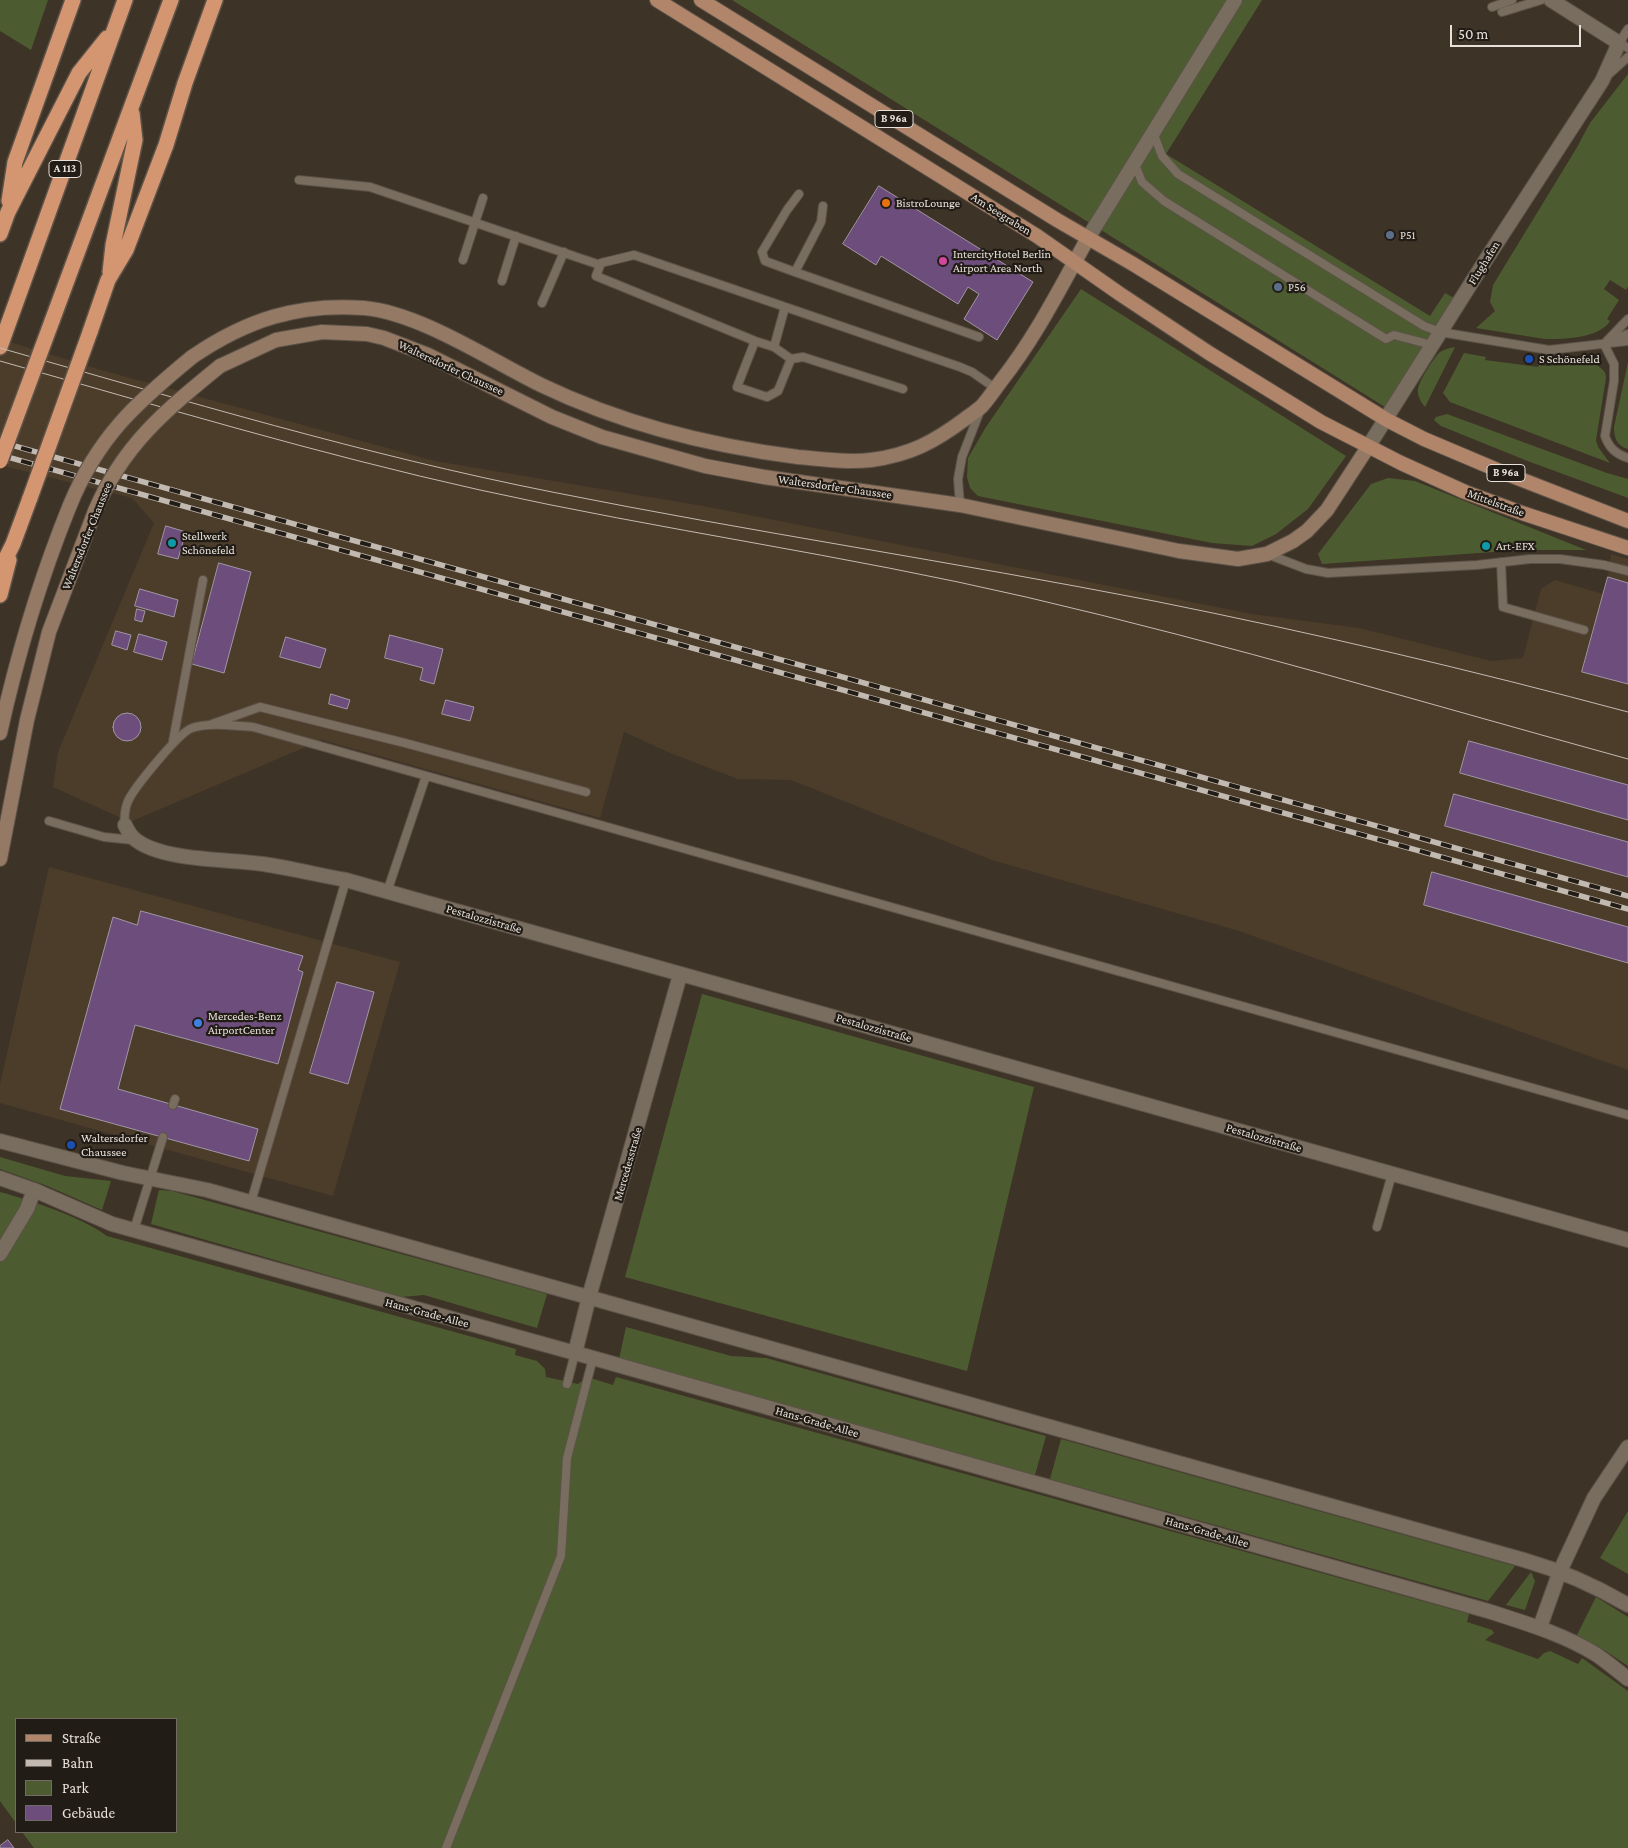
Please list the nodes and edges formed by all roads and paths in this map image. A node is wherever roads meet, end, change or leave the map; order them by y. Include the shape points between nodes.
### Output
1 (74, 0) edge
2 (125, 0) edge
3 (171, 0) edge
4 (215, 0) edge
5 (656, 0) edge
6 (701, 0) edge
7 (1235, 0) edge
8 (1512, 0) edge
9 (1541, 0) edge
10 (1551, 0) edge
11 (1492, 7) dead end
12 (1502, 12) dead end
13 (116, 27) junction
14 (1628, 29) edge
15 (1624, 45) edge
16 (1628, 56) edge
17 (1602, 81) junction
18 (132, 109) junction
19 (1153, 132) junction
20 (1134, 162) junction
21 (299, 180) dead end
22 (799, 194) dead end
23 (483, 198) dead end
24 (823, 206) dead end
25 (8, 212) junction
26 (475, 222) junction
27 (0, 234) edge
28 (516, 236) junction
29 (1088, 238) junction
30 (564, 252) junction
31 (463, 260) dead end
32 (1075, 262) junction
33 (600, 265) junction
34 (794, 272) junction
35 (108, 280) junction
36 (502, 281) dead end
37 (542, 303) dead end
38 (785, 307) junction
39 (1628, 319) edge
40 (1440, 332) junction
41 (1628, 334) edge
42 (978, 337) dead end
43 (755, 341) junction
44 (1628, 341) edge
45 (1604, 344) junction
46 (1432, 345) junction
47 (774, 347) junction
48 (0, 348) edge
49 (791, 359) junction
50 (995, 388) junction
51 (903, 389) dead end
52 (981, 406) junction
53 (1387, 420) junction
54 (1368, 447) junction
55 (1628, 458) edge
56 (0, 461) edge
57 (960, 505) junction
58 (1628, 521) edge
59 (13, 544) junction
60 (1628, 548) edge
61 (1267, 554) junction
62 (1501, 562) junction
63 (0, 570) edge
64 (1628, 571) edge
65 (204, 580) dead end
66 (0, 595) edge
67 (1584, 630) dead end
68 (206, 726) junction
69 (0, 734) edge
70 (172, 743) junction
71 (426, 776) junction
72 (586, 792) dead end
73 (49, 821) dead end
74 (125, 825) joint
75 (135, 840) junction
76 (0, 859) edge
77 (346, 880) junction
78 (387, 892) junction
79 (680, 975) junction
80 (1628, 1115) edge
81 (163, 1137) dead end
82 (0, 1141) edge
83 (1392, 1174) junction
84 (0, 1178) edge
85 (151, 1179) junction
86 (34, 1190) junction
87 (251, 1202) junction
88 (1377, 1227) dead end
89 (134, 1230) junction
90 (1628, 1240) edge
91 (0, 1254) edge
92 (589, 1297) junction
93 (575, 1353) junction
94 (593, 1358) junction
95 (567, 1384) dead end
96 (1628, 1447) edge
97 (1560, 1571) junction
98 (1628, 1605) edge
99 (1540, 1627) junction
100 (1628, 1679) edge
101 (446, 1848) edge

1 - 25 highway via 15,162
2 - 13 highway, A 113
3 - 18 highway
4 - 35 highway via 130,241
5 - 32 main road, Am Seegraben / B 96a
6 - 29 main road, Am Seegraben / B 96a
7 - 19 street
8 - 11 lane
9 - 12 lane
10 - 15 street
13 - 25 highway via 79,73
13 - 48 highway, A 113
14 - 15 lane
15 - 17 street, Flughafen
16 - 17 lane
17 - 40 street, Flughafen
18 - 35 highway via 135,140
18 - 56 highway, bridge
19 - 20 street
19 - 40 lane via 1162,156 1178,174 1424,326
20 - 29 street
20 - 46 lane via 1142,182 1164,201 1386,339 1394,335
21 - 26 lane via 370,187
22 - 34 lane via 762,252 765,260
23 - 26 lane
24 - 34 lane via 820,222
25 - 27 highway
26 - 28 lane
26 - 31 lane
28 - 30 lane
28 - 36 lane
29 - 32 main road, Waltersdorfer Chaussee
29 - 53 main road, Am Seegraben / B 96a
30 - 33 lane
30 - 37 lane
32 - 50 main road, Waltersdorfer Chaussee via 1043,322
32 - 54 main road, Am Seegraben / B 96a via 1209,353
33 - 38 lane via 634,255
33 - 43 lane via 596,276
34 - 42 lane
35 - 59 highway, bridge
38 - 47 lane
38 - 50 lane via 960,367
39 - 45 lane
40 - 45 lane via 1549,350
40 - 46 street, Flughafen
41 - 45 lane
43 - 47 lane
43 - 49 lane via 737,388 767,397 778,391
44 - 45 lane
45 - 55 lane via 1614,364 1605,436 1613,451
46 - 53 street, Flughafen
47 - 49 lane
49 - 51 lane via 803,358
50 - 52 main road, Waltersdorfer Chaussee
52 - 57 lane, Waltersdorfer Chaussee via 962,457 958,479
52 - 69 main road, Waltersdorfer Chaussee, bridge via 955,427 912,451 839,462 734,446 618,416 544,386 449,337 388,313 365,308 321,307 292,310 265,318 233,332 192,357 133,408 90,463 54,543 12,679
53 - 54 street, Flughafen
53 - 58 main road, B 96a via 1476,461
54 - 60 main road, Mittelstraße / B 96a via 1466,492
54 - 61 main road, Waltersdorfer Chaussee via 1318,521 1293,541
57 - 61 main road, Waltersdorfer Chaussee via 1179,550 1238,559
57 - 76 main road, Waltersdorfer Chaussee, bridge via 764,477 653,452 602,437 552,417 428,355 384,338 322,332 276,340 220,366 172,405 123,458 104,490 49,632 27,720
59 - 63 highway
59 - 66 highway
61 - 62 lane via 1306,569 1328,573
62 - 64 lane via 1560,559
62 - 67 lane via 1503,607
65 - 70 lane
68 - 70 lane via 191,728
68 - 71 lane via 253,727
68 - 72 lane via 260,707
70 - 74 lane via 129,798 124,814
71 - 78 lane
71 - 80 lane
73 - 75 lane via 104,837
74 - 75 street
75 - 77 street, Pestalozzistraße via 157,850 195,858 263,864
77 - 78 street, Pestalozzistraße
77 - 87 lane
78 - 79 street, Pestalozzistraße
79 - 83 street, Pestalozzistraße
79 - 92 street, Mercedesstraße
81 - 85 lane
82 - 85 street
83 - 88 lane
83 - 90 street, Pestalozzistraße
84 - 86 street, Hans-Grade-Allee
85 - 87 street
85 - 89 lane
86 - 89 street, Hans-Grade-Allee via 112,1224
86 - 91 street via 27,1209
87 - 92 street
89 - 93 street, Hans-Grade-Allee
92 - 93 street, Mercedesstraße
92 - 97 street
93 - 94 street, Hans-Grade-Allee
93 - 95 lane
94 - 99 street, Hans-Grade-Allee
94 - 101 lane via 567,1458 561,1556
96 - 97 street via 1594,1498
97 - 98 street
97 - 99 street
99 - 100 street, Hans-Grade-Allee via 1597,1655

